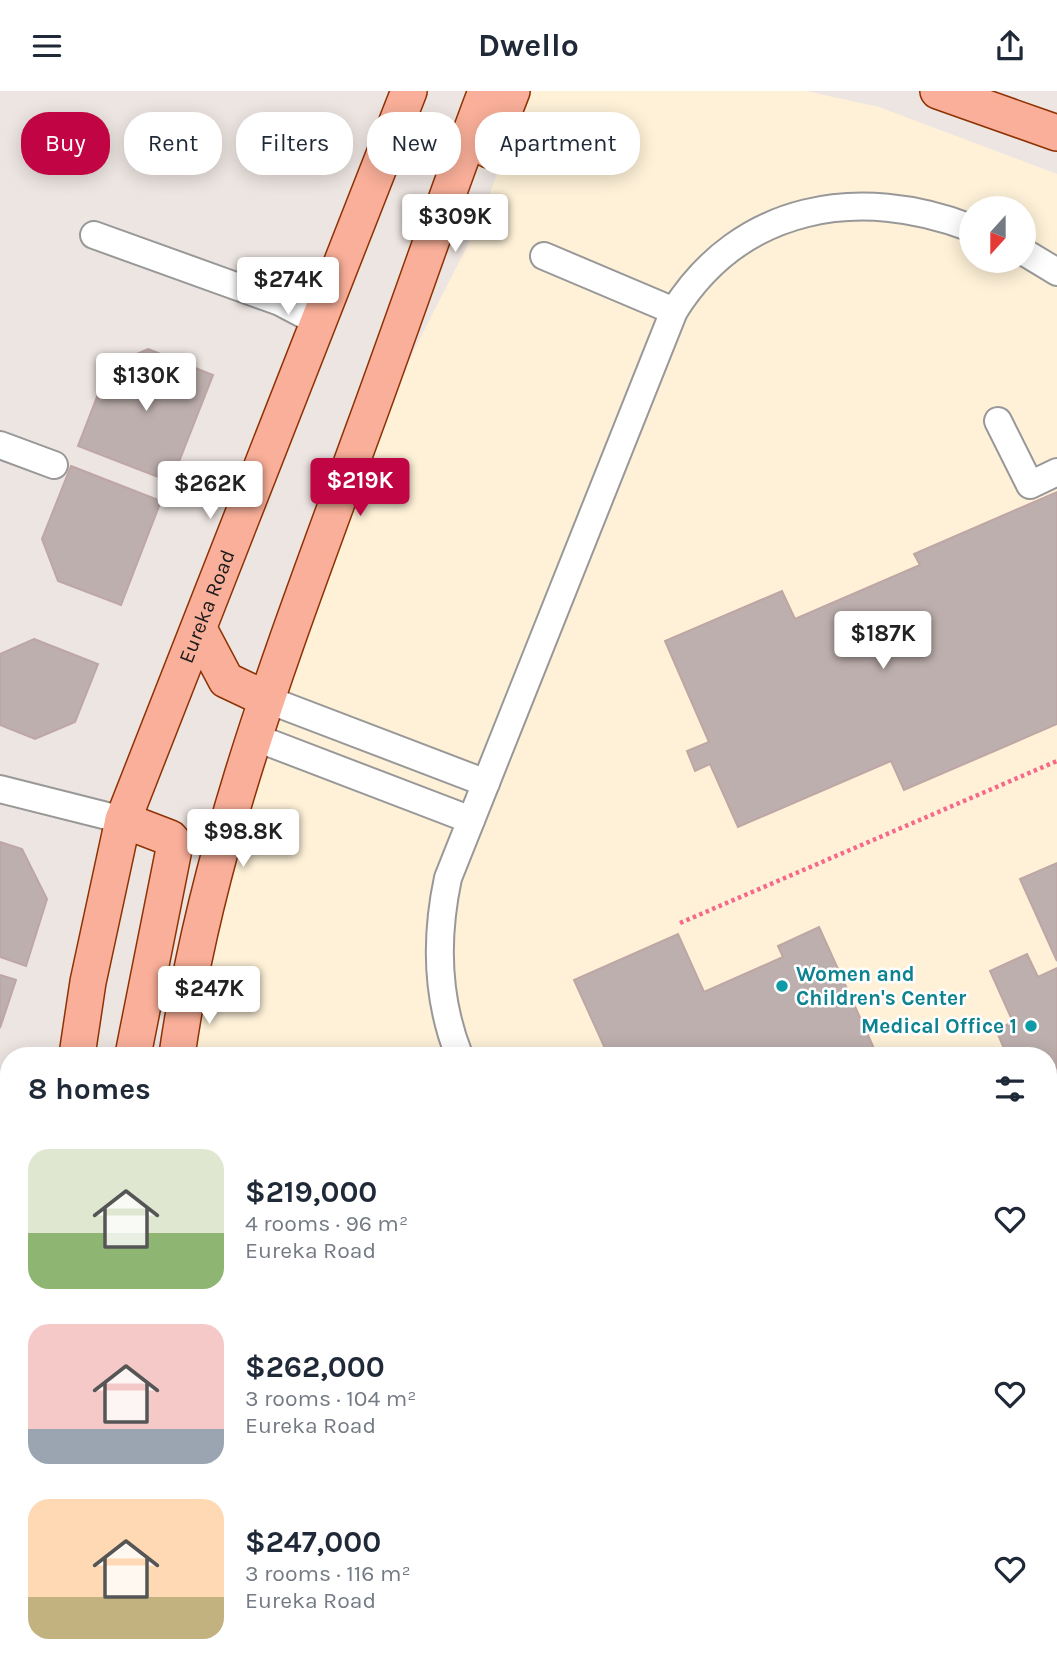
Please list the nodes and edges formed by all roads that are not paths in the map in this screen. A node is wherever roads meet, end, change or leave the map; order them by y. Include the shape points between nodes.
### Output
1 (408, 91) edge
2 (485, 91) edge
3 (512, 91) edge
4 (938, 91) edge
5 (1057, 134) edge
6 (959, 223) edge
7 (94, 235) dead end
8 (544, 256) dead end
9 (1036, 259) edge
10 (1057, 272) edge
11 (414, 282) junction
12 (674, 311) junction
13 (316, 321) junction
14 (998, 421) dead end
15 (0, 445) edge
16 (54, 465) dead end
17 (1057, 472) edge
18 (198, 628) junction
19 (267, 699) junction
20 (254, 737) junction
21 (486, 783) junction
22 (0, 789) edge
23 (124, 820) junction
24 (471, 820) junction
25 (78, 1047) edge
26 (135, 1047) edge
27 (178, 1047) edge
28 (455, 1047) edge

1 - 13 main road, Eureka Road
2 - 11 main road
3 - 11 main road via 457,233
4 - 5 main road
6 - 12 street via 869,204 834,206 796,216 718,259
7 - 13 street via 280,302
8 - 12 street
9 - 10 street
11 - 19 main road
12 - 21 street
13 - 18 main road, Eureka Road
14 - 17 street via 1030,485
15 - 16 street
18 - 19 main road via 226,680
18 - 23 main road, Eureka Road
19 - 20 main road
19 - 21 street
20 - 24 street
20 - 27 main road via 204,907
21 - 24 street
22 - 23 street
23 - 25 main road, Eureka Road
23 - 26 main road via 170,838 174,844
24 - 28 street via 448,878 439,937 439,972

